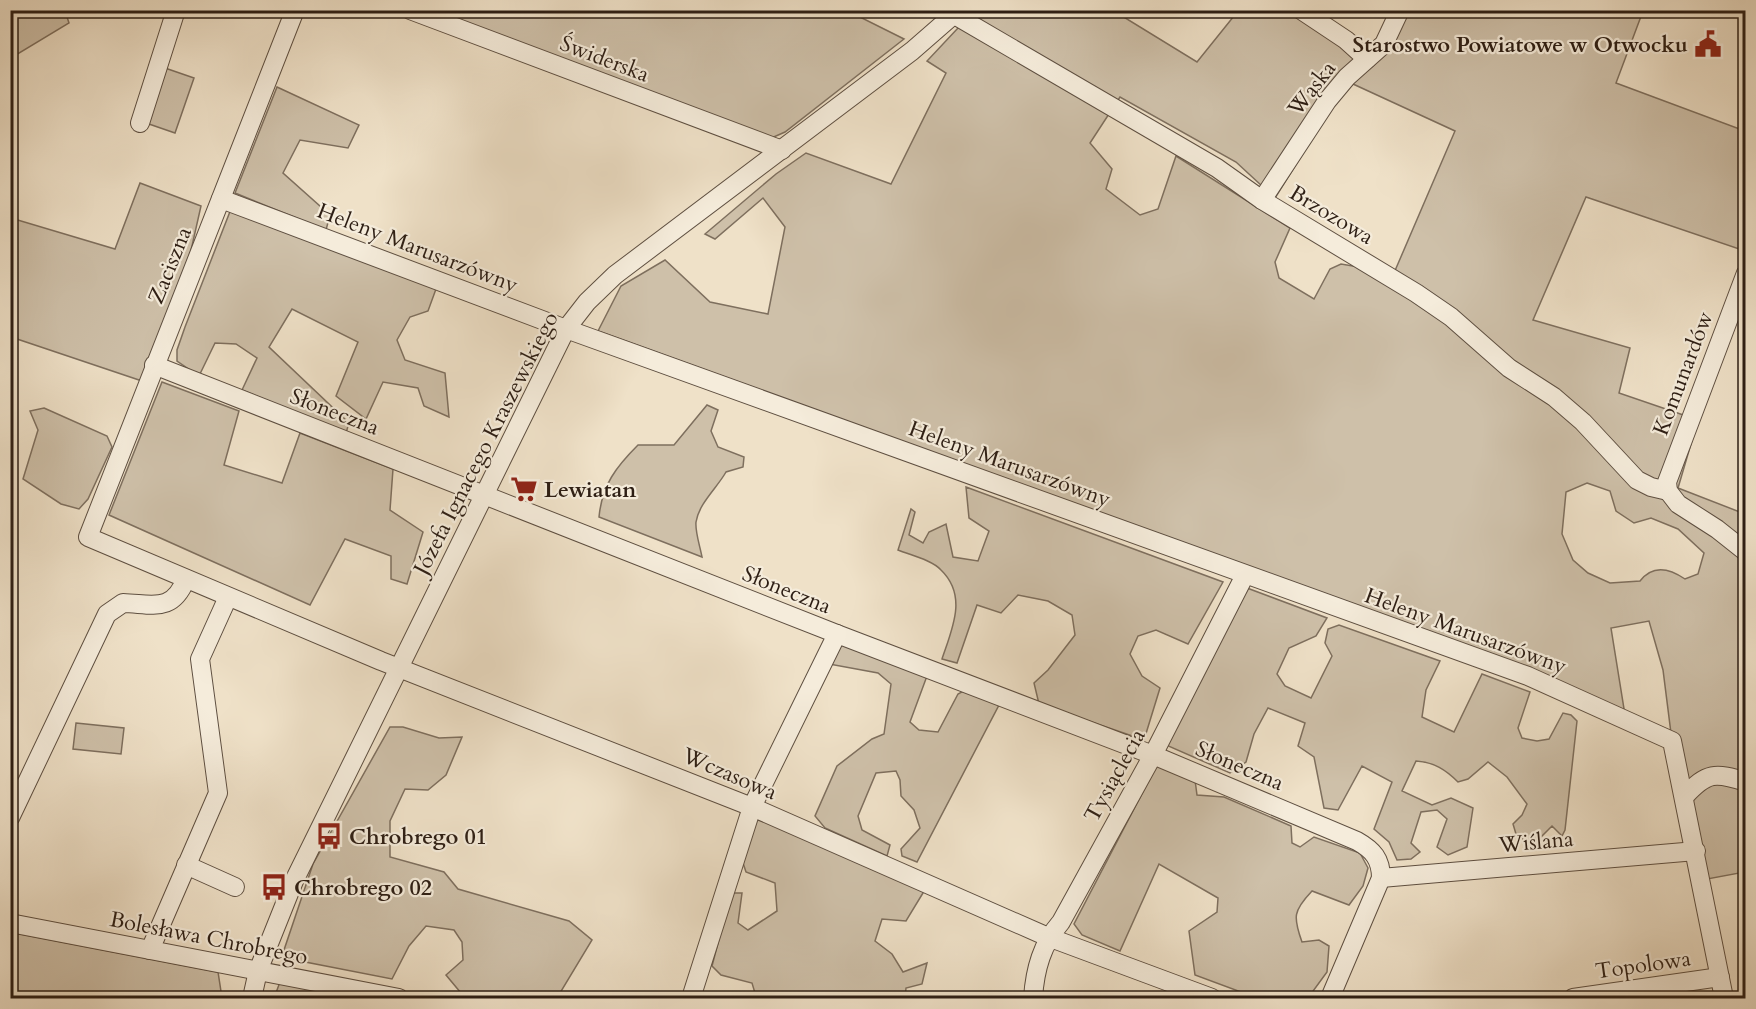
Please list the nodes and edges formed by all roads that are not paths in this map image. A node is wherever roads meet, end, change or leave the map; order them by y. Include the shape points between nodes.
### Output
1 (176, 10) edge
2 (295, 10) edge
3 (410, 10) edge
4 (1301, 10) edge
5 (1400, 10) edge
6 (953, 12) edge
7 (1367, 59) junction
8 (140, 123) dead end
9 (782, 150) junction
10 (221, 199) junction
11 (1262, 200) junction
12 (1746, 273) edge
13 (566, 329) junction
14 (154, 365) junction
15 (1668, 491) junction
16 (484, 495) junction
17 (88, 537) joint
18 (1746, 552) edge
19 (1245, 575) junction
20 (185, 583) junction
21 (227, 601) junction
22 (837, 634) junction
23 (399, 669) junction
24 (1153, 754) junction
25 (1746, 782) edge
26 (1685, 796) junction
27 (752, 807) junction
28 (10, 818) edge
29 (1696, 851) junction
30 (186, 865) junction
31 (1381, 879) junction
32 (235, 887) dead end
33 (10, 923) edge
34 (1048, 937) junction
35 (150, 950) junction
36 (258, 970) junction
37 (1720, 977) junction
38 (252, 999) edge
39 (399, 999) edge
40 (691, 999) edge
41 (1033, 999) edge
42 (1212, 999) edge
43 (1330, 999) edge
44 (1573, 999) edge
45 (1724, 999) edge

1 - 8 street
2 - 10 street, Zaciszna
3 - 9 street, Świderska
4 - 7 street
5 - 7 street, Wąska via 1384,44
6 - 9 street, Józefa Ignacego Kraszewskiego
6 - 11 street, Brzozowa via 1217,168
7 - 11 street, Wąska via 1327,101
9 - 13 street, Józefa Ignacego Kraszewskiego via 615,275
10 - 13 street, Heleny Marusarzówny
10 - 14 street, Zaciszna
11 - 15 street, Brzozowa via 1451,317 1509,368 1554,397 1583,422 1637,480
12 - 15 street, Komunardów via 1667,482
13 - 16 street, Józefa Ignacego Kraszewskiego
13 - 19 street, Heleny Marusarzówny
14 - 16 street, Słoneczna
14 - 17 street, Zaciszna
15 - 18 street via 1678,504
16 - 22 street, Słoneczna
16 - 23 street, Józefa Ignacego Kraszewskiego
17 - 20 street, Wczasowa
19 - 24 street, Tysiąclecia
19 - 26 street, Heleny Marusarzówny via 1528,676 1672,741
20 - 21 street, Wczasowa
20 - 28 street via 178,598 166,605 123,603 107,615
21 - 23 street, Wczasowa
21 - 30 street via 200,659 218,793
22 - 24 street, Słoneczna
22 - 27 street
23 - 27 street, Wczasowa
23 - 36 street, Józefa Ignacego Kraszewskiego via 294,881
24 - 31 street, Słoneczna via 1357,841 1377,858
24 - 34 street, Tysiąclecia via 1061,922
25 - 26 street via 1720,774 1701,779
26 - 29 street, Heleny Marusarzówny
27 - 34 street, Wczasowa
27 - 40 street
29 - 31 street, Wiślana
29 - 37 street, Heleny Marusarzówny
30 - 32 street
30 - 35 street
31 - 43 street
33 - 35 street, Bolesława Chrobrego
34 - 41 street, Tysiąclecia via 1035,972
34 - 42 street, Wczasowa
35 - 36 street, Bolesława Chrobrego
36 - 38 street, Józefa Ignacego Kraszewskiego
36 - 39 street, Bolesława Chrobrego
37 - 44 street, Topolowa
37 - 45 street, Heleny Marusarzówny

